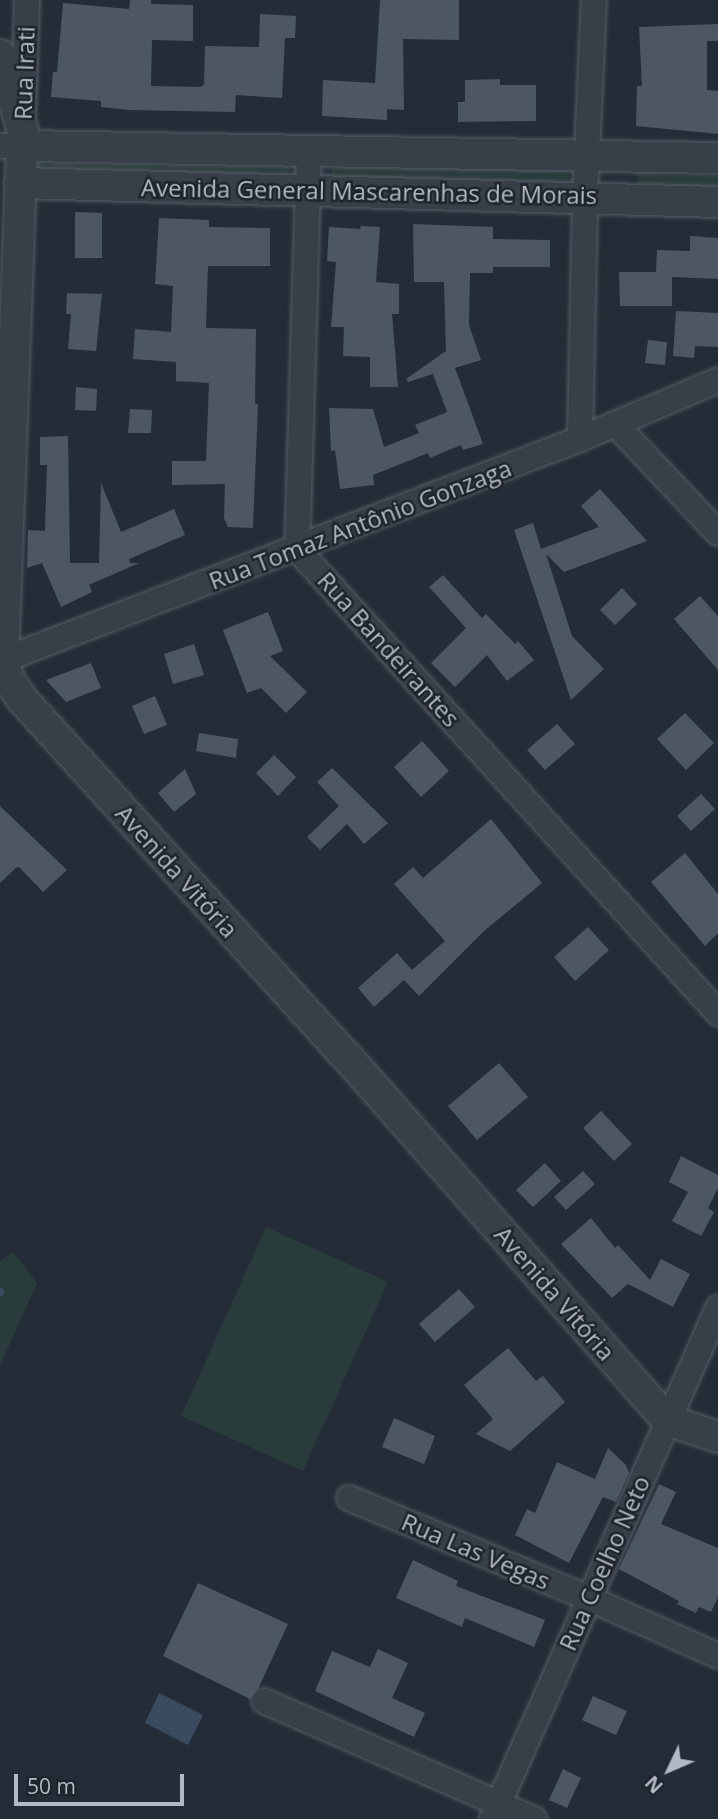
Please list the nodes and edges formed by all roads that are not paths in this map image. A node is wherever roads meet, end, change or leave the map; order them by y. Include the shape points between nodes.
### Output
1 (27, 0) edge
2 (594, 0) edge
3 (0, 55) edge
4 (15, 141) edge
5 (309, 152) junction
6 (587, 154) junction
7 (718, 158) edge
8 (20, 183) junction
9 (307, 189) junction
10 (585, 196) junction
11 (718, 202) edge
12 (718, 380) edge
13 (615, 424) junction
14 (580, 439) junction
15 (718, 533) edge
16 (297, 549) junction
17 (1, 660) edge
18 (718, 1013) edge
19 (718, 1308) edge
20 (667, 1420) junction
21 (718, 1437) edge
22 (349, 1498) dead end
23 (588, 1598) junction
24 (718, 1656) edge
25 (264, 1701) dead end
26 (496, 1811) edge
27 (534, 1819) edge

1 - 4 street, Rua Irati
2 - 6 street
3 - 4 street, Avenida Vitória
4 - 5 street, Avenida General Mascarenhas de Morais
4 - 8 street, Avenida Vitória
5 - 6 street, Avenida General Mascarenhas de Morais
5 - 9 street
6 - 7 street, Avenida General Mascarenhas de Morais
6 - 10 street
8 - 9 street, Avenida General Mascarenhas de Morais
8 - 17 street, Avenida Vitória
9 - 10 street, Avenida General Mascarenhas de Morais
9 - 16 street
10 - 11 street, Avenida General Mascarenhas de Morais
10 - 14 street
12 - 13 street, Rua Tomaz Antônio Gonzaga
13 - 14 street, Rua Tomaz Antônio Gonzaga
13 - 15 street
14 - 16 street, Rua Tomaz Antônio Gonzaga
16 - 17 street, Rua Tomaz Antônio Gonzaga
16 - 18 street, Rua Bandeirantes
17 - 20 street, Avenida Vitória via 21,698 348,1058
19 - 20 street, Rua Coelho Neto
20 - 21 street
20 - 23 street, Rua Coelho Neto
22 - 23 street, Rua Las Vegas
23 - 24 street, Rua Las Vegas
23 - 26 street, Rua Coelho Neto
25 - 26 street
26 - 27 street

